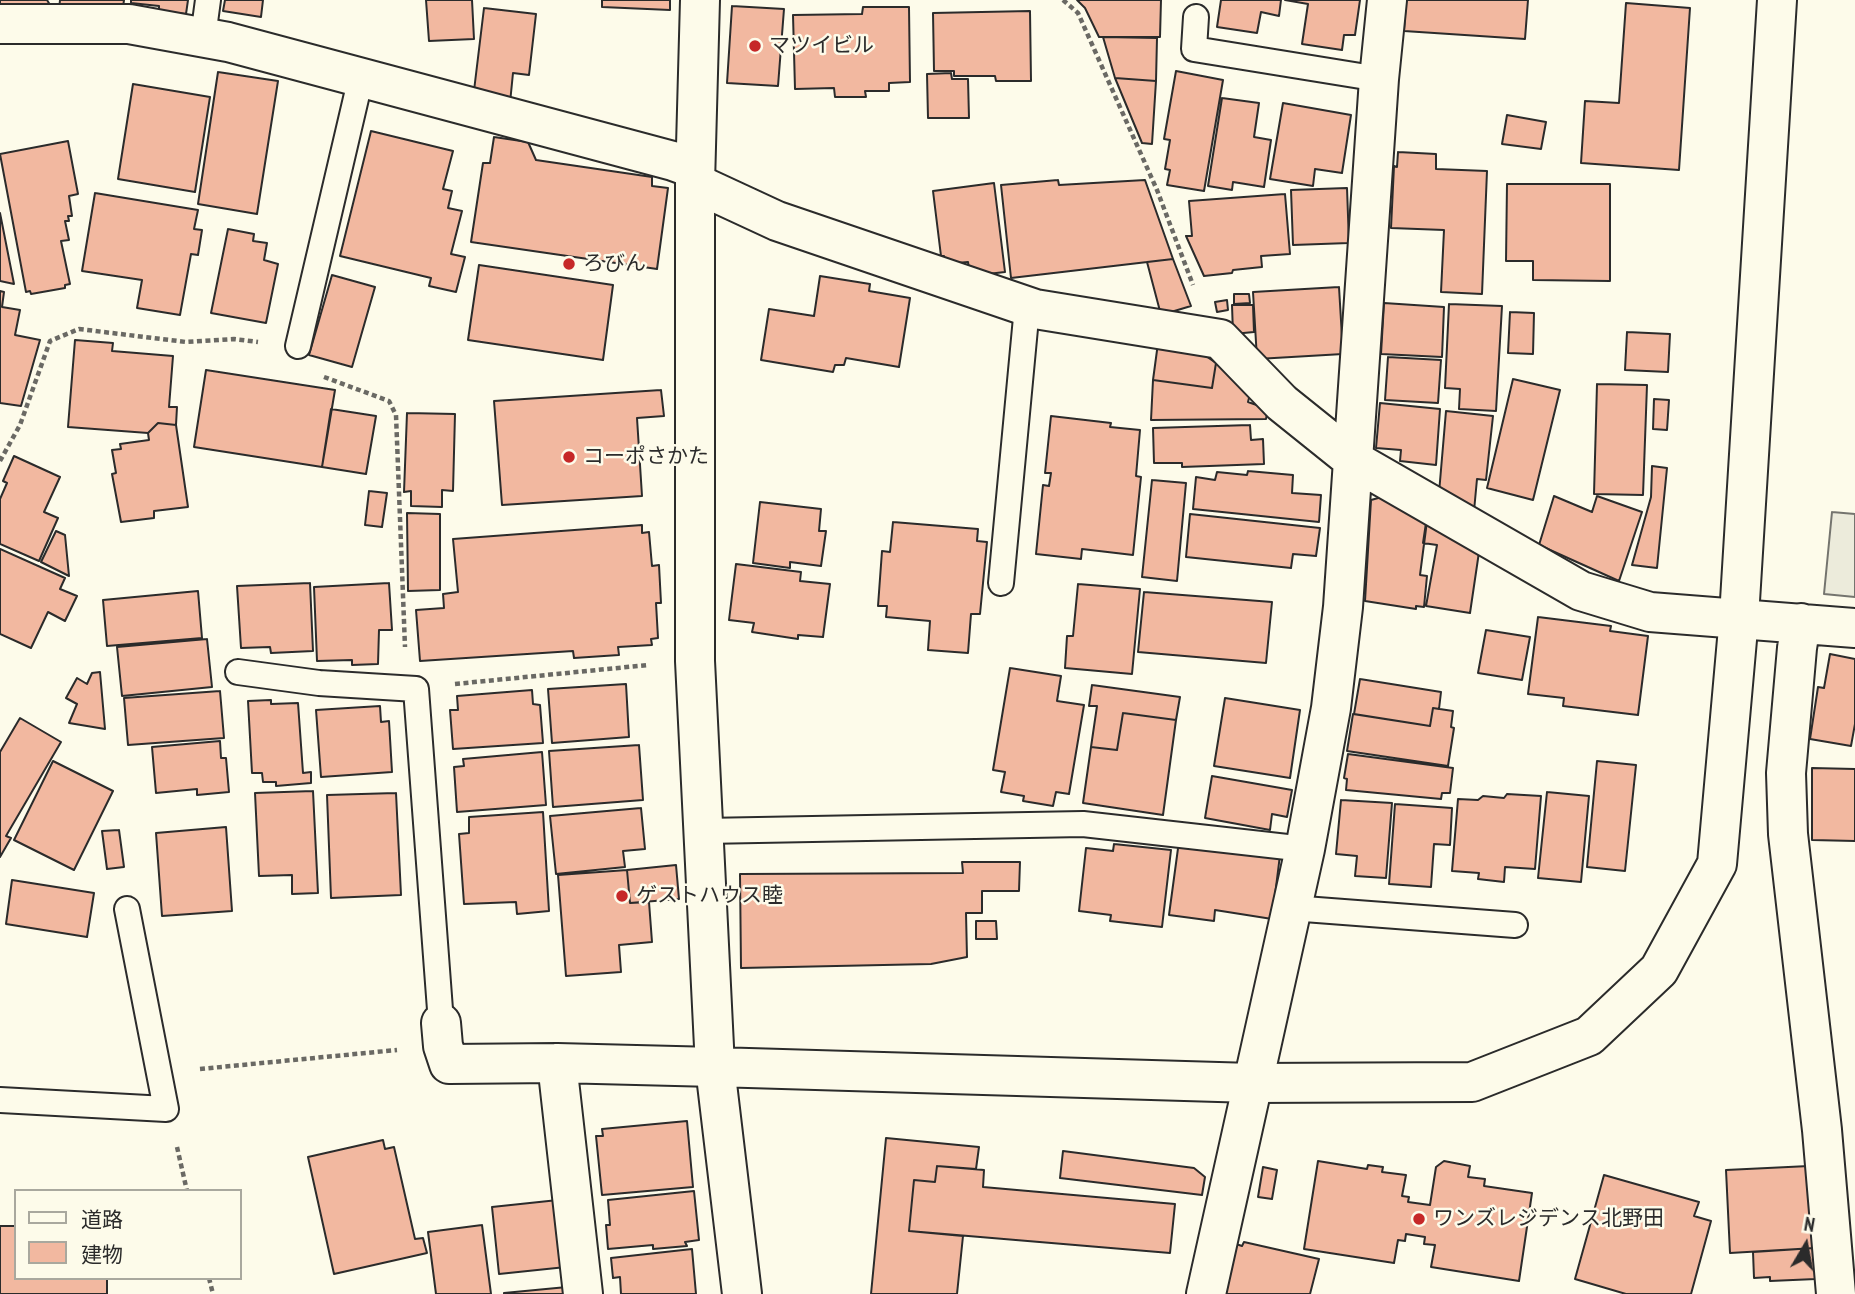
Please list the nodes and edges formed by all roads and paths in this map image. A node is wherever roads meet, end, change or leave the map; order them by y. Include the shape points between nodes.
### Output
1 (208, 0) edge
2 (700, 0) edge
3 (1063, 0) edge
4 (1387, 0) edge
5 (1777, 0) edge
6 (1196, 17) dead end
7 (0, 24) edge
8 (203, 37) junction
9 (361, 77) junction
10 (1379, 79) junction
11 (695, 176) junction
12 (1027, 307) junction
13 (1220, 339) junction
14 (298, 346) junction
15 (1353, 460) junction
16 (0, 461) edge
17 (1001, 583) dead end
18 (1739, 617) junction
19 (1801, 623) junction
20 (1855, 628) edge
21 (695, 661) junction
22 (237, 672) dead end
23 (411, 690) junction
24 (704, 831) junction
25 (1305, 849) junction
26 (1291, 908) junction
27 (127, 909) dead end
28 (1515, 925) dead end
29 (442, 1034) junction
30 (557, 1063) junction
31 (715, 1067) junction
32 (161, 1073) junction
33 (1252, 1083) junction
34 (0, 1100) edge
35 (1839, 1134) edge
36 (178, 1154) dead end
37 (187, 1189) edge
38 (583, 1294) edge
39 (742, 1294) edge
40 (1206, 1294) edge
41 (1836, 1294) edge

1 - 8 lane
2 - 11 street
3 - 13 path via 1078,13 1157,190 1199,302
4 - 10 street
5 - 18 street
6 - 10 lane via 1194,49
7 - 8 street via 129,24
8 - 9 street
9 - 11 street via 673,161
9 - 14 lane
10 - 15 street
11 - 12 street via 777,221
11 - 21 street
12 - 13 street
12 - 17 lane
13 - 15 street via 1282,403
14 - 16 path via 234,339 187,342 79,329 50,341 20,425
14 - 23 path via 304,370 389,401 396,415
15 - 18 street via 1581,591 1650,612
15 - 25 street via 1331,708
18 - 19 street
18 - 33 street via 1717,864 1659,970 1589,1037 1472,1082
19 - 20 street
19 - 35 street via 1786,773 1787,834
21 - 23 path
21 - 24 street
22 - 23 lane
23 - 29 lane
24 - 25 lane via 1083,824
24 - 31 street
25 - 26 street
26 - 28 lane
26 - 33 street
27 - 32 lane
29 - 30 street via 449,1064
29 - 32 path
30 - 31 street
30 - 38 street
31 - 33 street
31 - 39 street
32 - 34 lane via 166,1110
33 - 40 street
35 - 41 street
36 - 37 path

